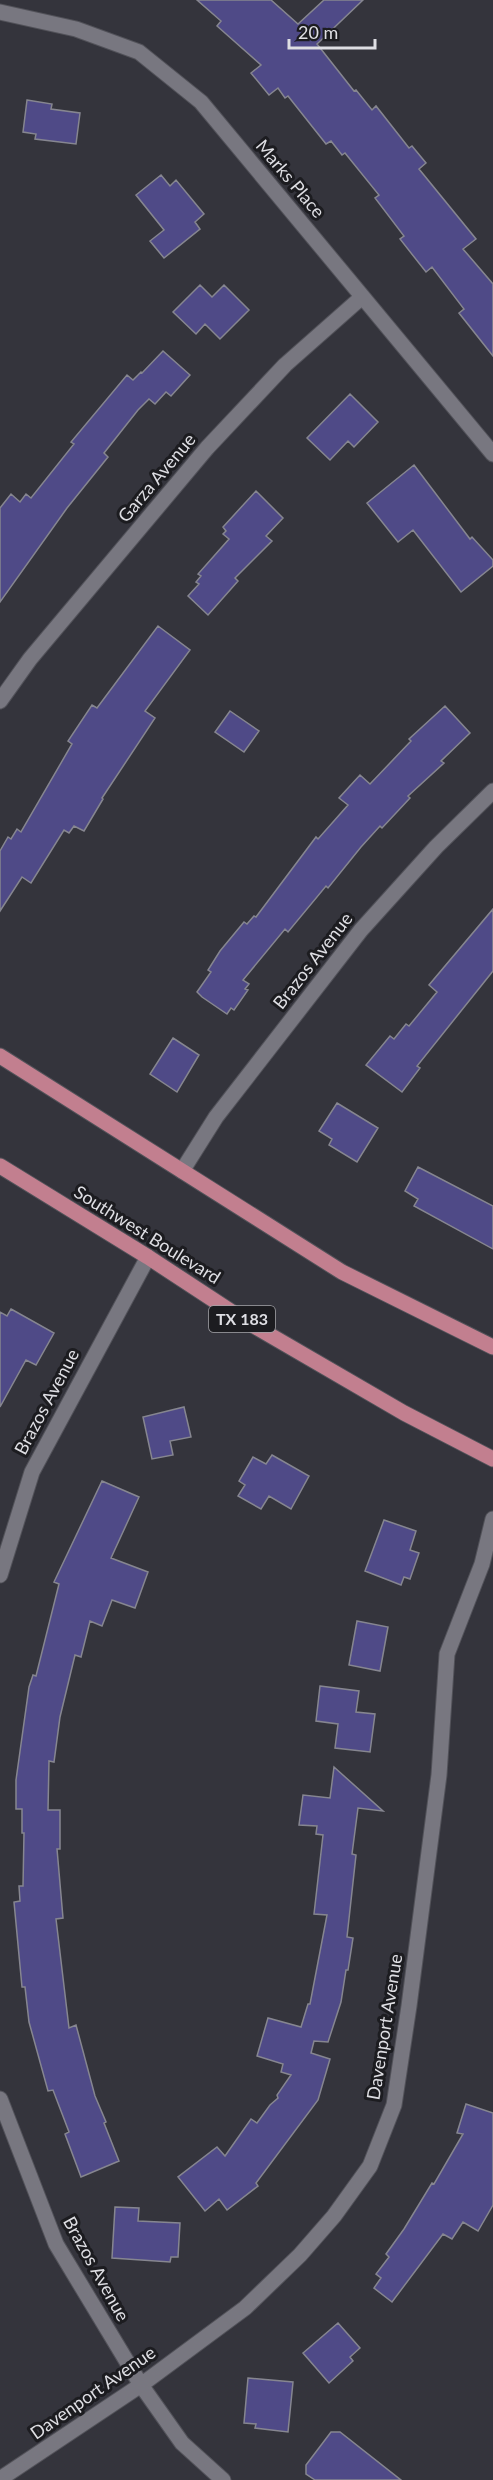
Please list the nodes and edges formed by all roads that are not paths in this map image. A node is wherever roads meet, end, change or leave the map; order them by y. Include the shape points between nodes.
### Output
1 (0, 12) edge
2 (362, 297) junction
3 (493, 454) edge
4 (0, 700) edge
5 (493, 791) edge
6 (0, 1056) edge
7 (0, 1166) edge
8 (182, 1171) junction
9 (148, 1257) junction
10 (493, 1347) edge
11 (493, 1459) edge
12 (493, 1519) edge
13 (0, 1575) edge
14 (0, 2099) edge
15 (141, 2385) junction
16 (0, 2479) edge
17 (223, 2480) edge

1 - 2 street, Marks Place via 76,29 139,52 201,102
2 - 3 street, Marks Place
2 - 4 street, Garza Avenue via 285,365 207,448
5 - 8 street, Brazos Avenue via 361,930 216,1117
6 - 8 main road
7 - 9 main road, Southwest Boulevard / TX 183
8 - 10 main road via 342,1272
9 - 11 main road, Southwest Boulevard / TX 183 via 244,1320 404,1413
9 - 13 street, Brazos Avenue via 32,1472
12 - 15 street, Davenport Avenue via 482,1564 447,1654 439,1775 408,2017 394,2105 370,2166 334,2216 285,2270 245,2308
14 - 15 street, Brazos Avenue via 56,2244
15 - 16 street, Davenport Avenue
15 - 17 street, Brazos Avenue via 182,2443

